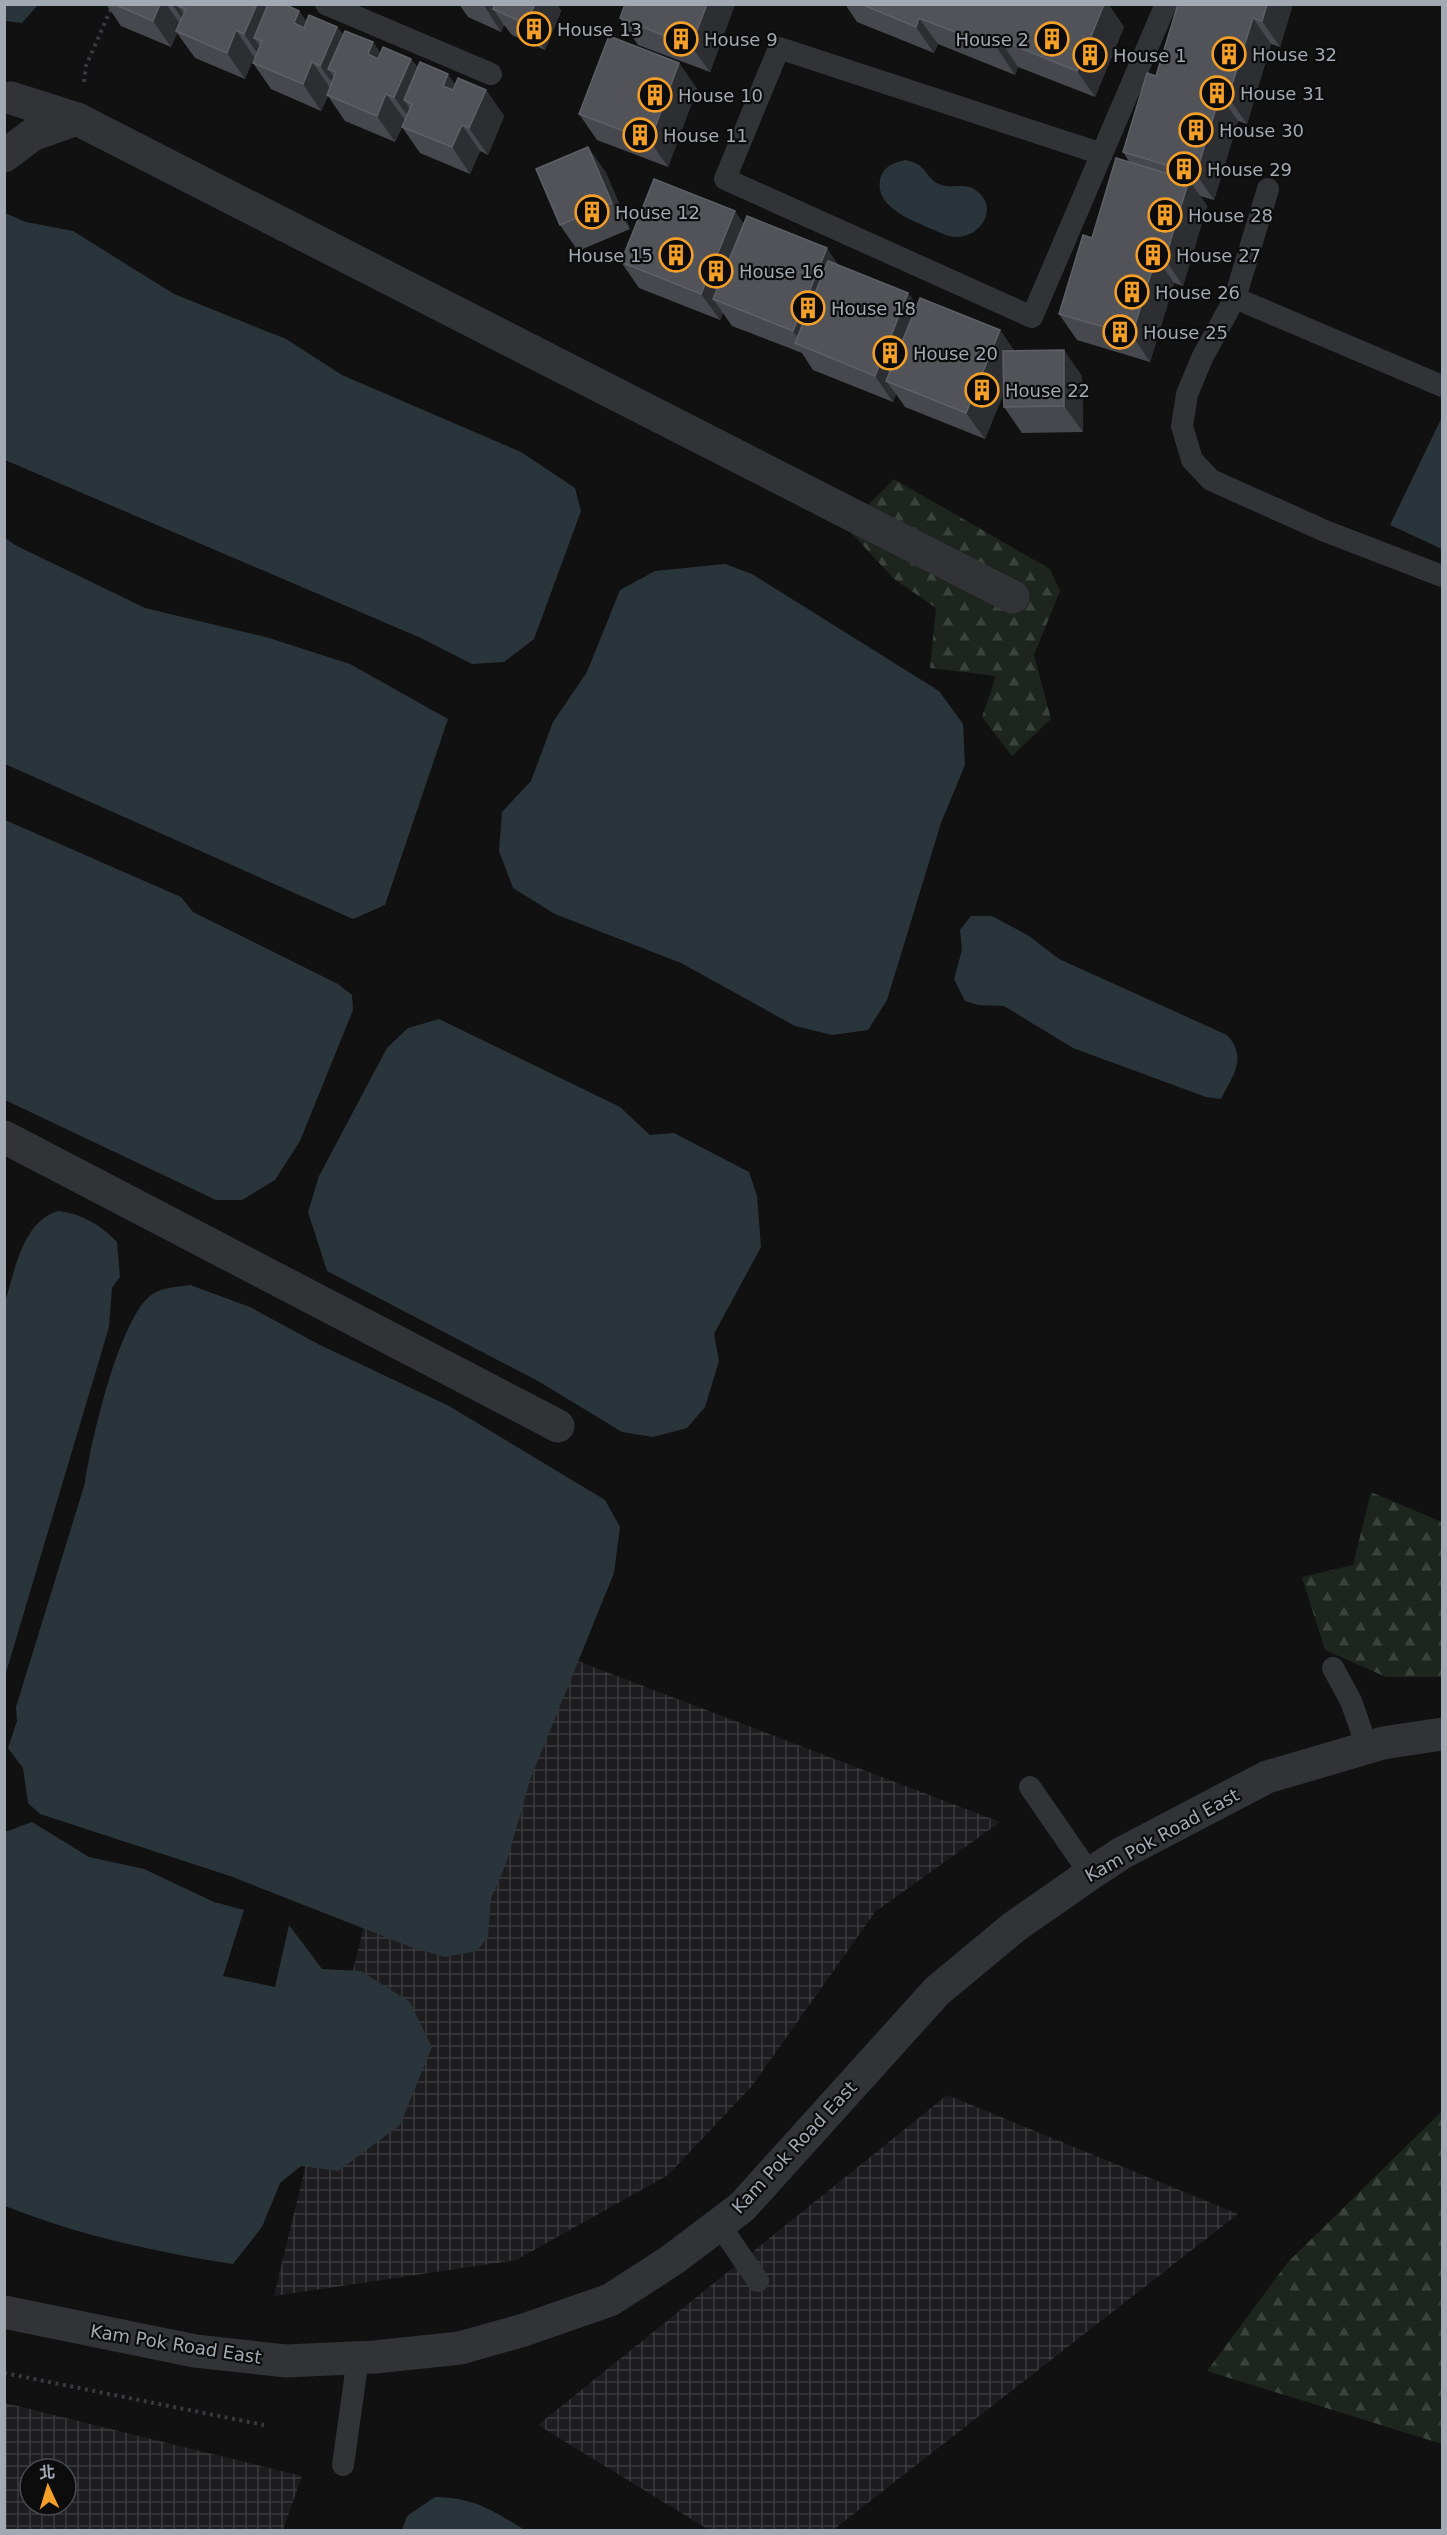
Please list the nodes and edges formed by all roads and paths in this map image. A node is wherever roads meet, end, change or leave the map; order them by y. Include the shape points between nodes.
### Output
1 (113, 4) edge
2 (326, 4) edge
3 (1166, 4) edge
4 (490, 74) dead end
5 (11, 98) dead end
6 (77, 119) junction
7 (1101, 154) junction
8 (4, 156) edge
9 (1269, 189) dead end
10 (1235, 298) junction
11 (1443, 386) edge
12 (1443, 576) edge
13 (1013, 597) dead end
14 (4, 1137) edge
15 (558, 1426) dead end
16 (1333, 1668) dead end
17 (1443, 1734) edge
18 (1406, 1739) junction
19 (1443, 1740) edge
20 (1366, 1747) junction
21 (1030, 1786) dead end
22 (1090, 1875) junction
23 (719, 2224) junction
24 (758, 2281) dead end
25 (4, 2312) edge
26 (358, 2358) junction
27 (4, 2373) edge
28 (264, 2425) dead end
29 (343, 2465) dead end

1 - 6 path via 86,66
2 - 4 lane
3 - 7 lane
5 - 6 street
6 - 8 street via 32,135
6 - 13 street
7 - 7 lane via 1032,316 725,179 779,48
9 - 10 lane
10 - 11 lane
10 - 12 lane via 1203,356 1188,394 1182,426 1192,460 1210,480 1324,531
14 - 15 street
16 - 20 lane via 1351,1701
17 - 18 street, Kam Pok Road East
18 - 19 street, Kam Pok Road East
18 - 20 street, Kam Pok Road East
20 - 22 street, Kam Pok Road East via 1267,1776 1122,1853
21 - 22 lane
22 - 23 street, Kam Pok Road East via 1014,1927 937,1991 742,2206
23 - 24 lane
23 - 26 street, Kam Pok Road East via 610,2300 460,2348
25 - 26 street, Kam Pok Road East via 195,2351 286,2361
26 - 29 lane
27 - 28 path

